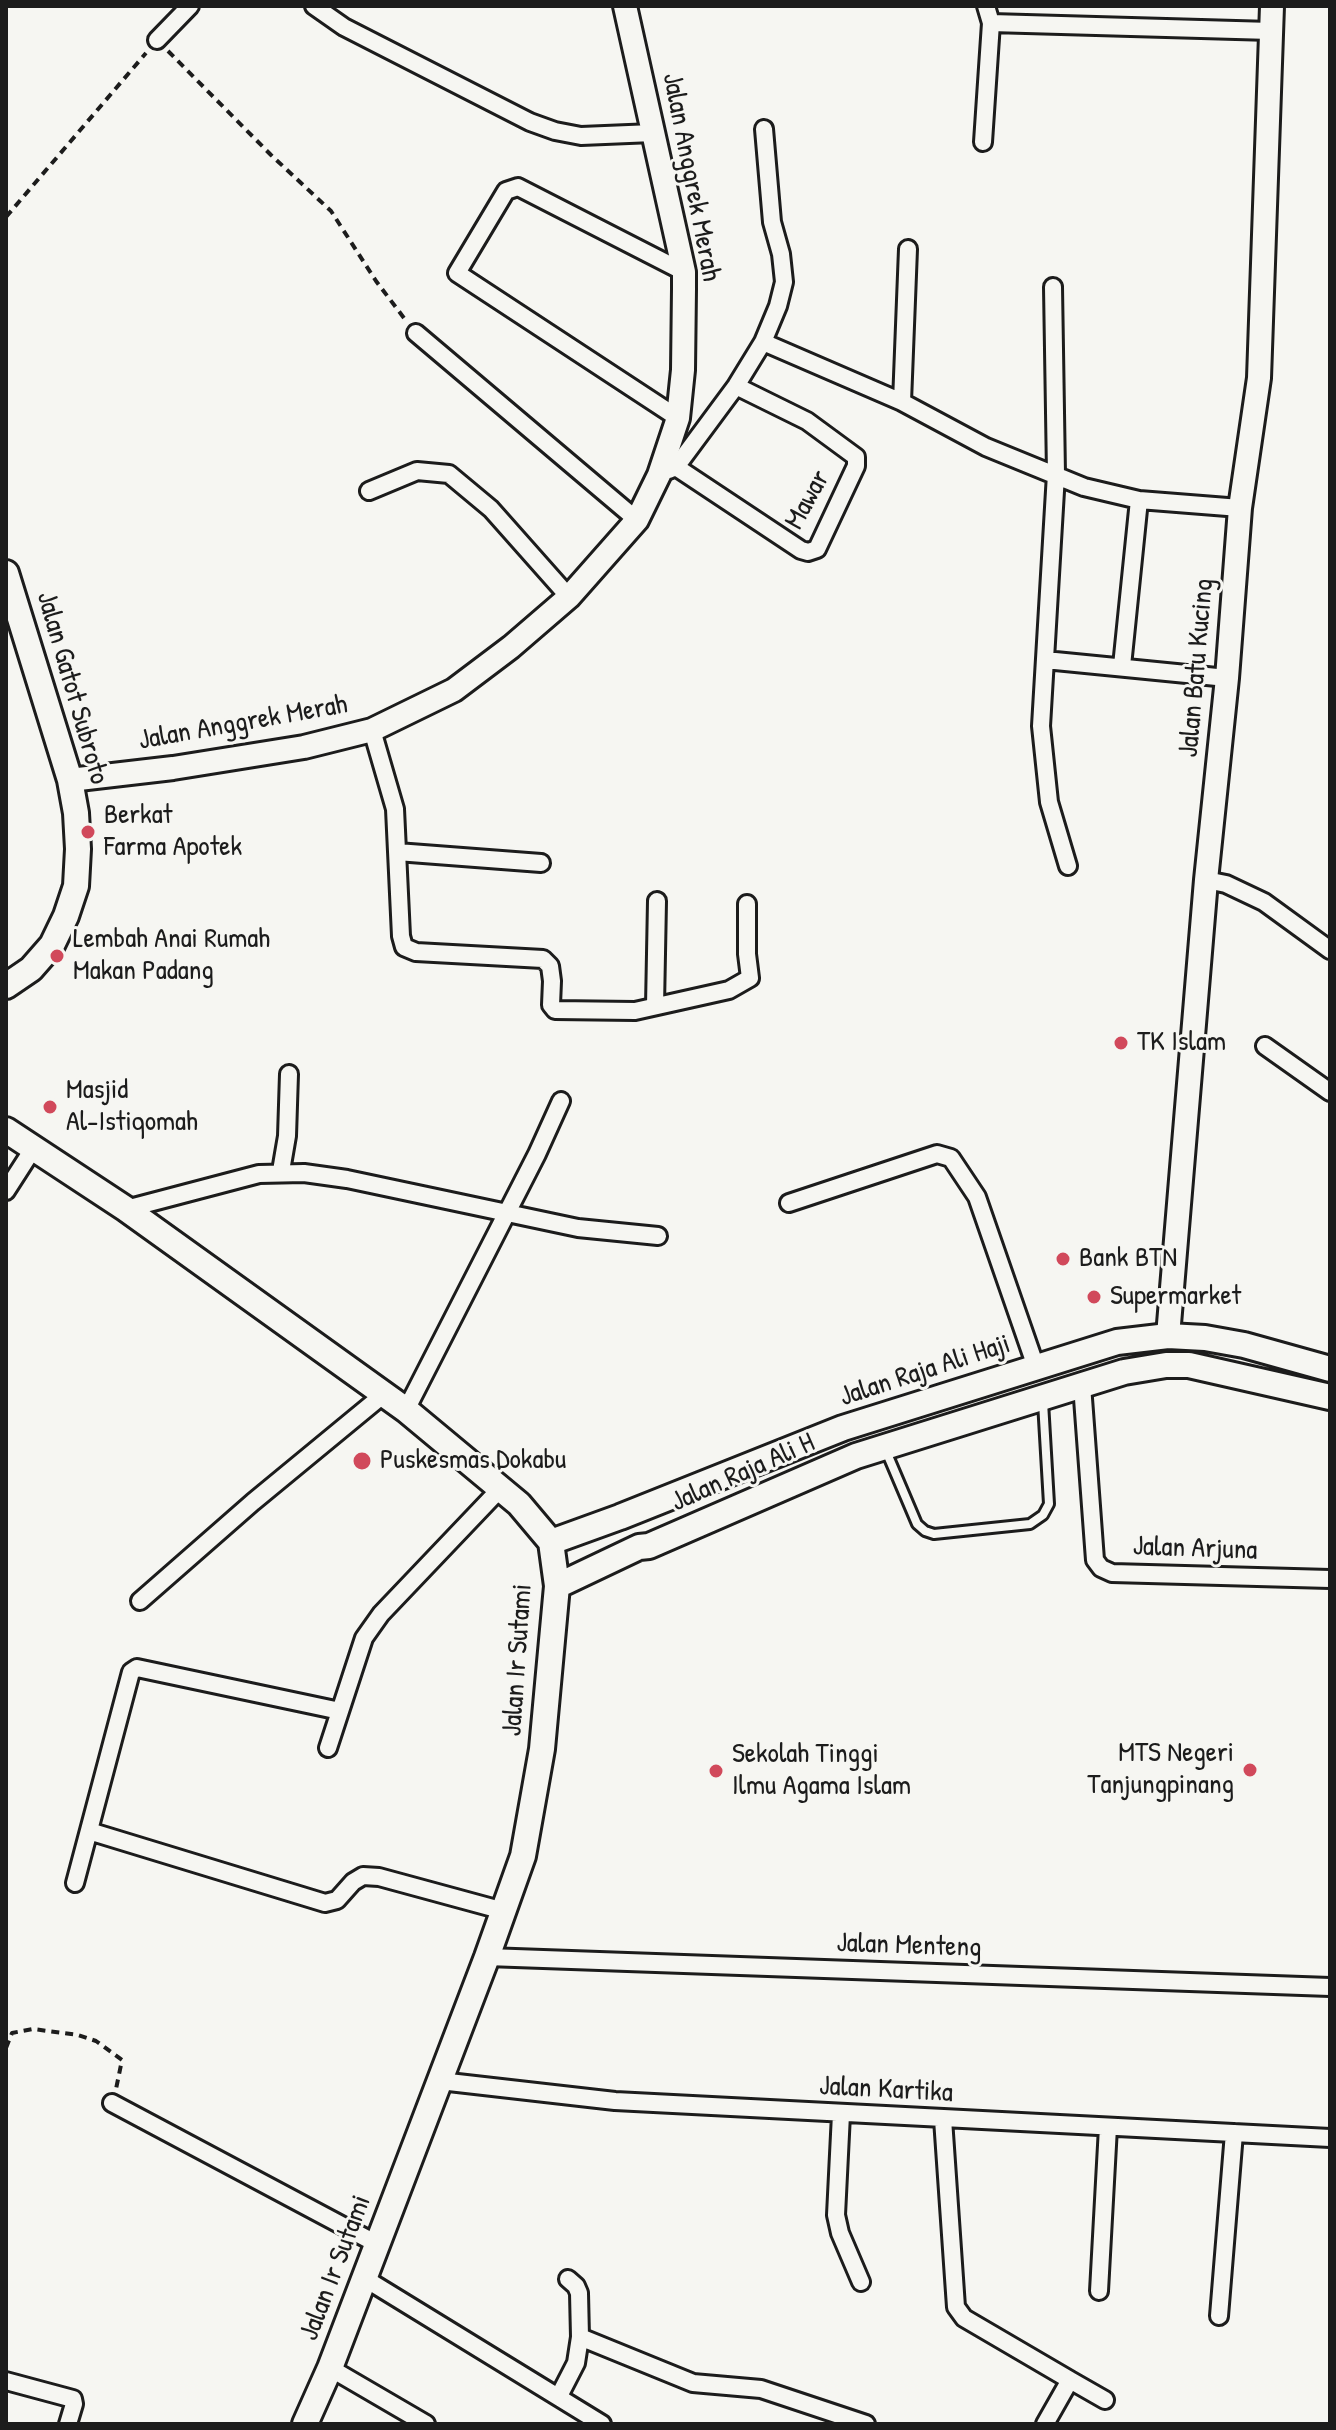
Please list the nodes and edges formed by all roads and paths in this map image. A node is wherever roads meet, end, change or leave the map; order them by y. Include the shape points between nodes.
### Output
1 (190, 6) edge
2 (314, 6) edge
3 (625, 6) edge
4 (986, 6) edge
5 (1272, 6) edge
6 (991, 23) junction
7 (1271, 31) junction
8 (157, 40) junction
9 (764, 129) dead end
10 (653, 133) junction
11 (983, 142) dead end
12 (6, 217) edge
13 (908, 249) dead end
14 (684, 272) junction
15 (1053, 287) dead end
16 (416, 333) joint
17 (763, 342) junction
18 (736, 386) junction
19 (902, 402) junction
20 (678, 418) junction
21 (668, 471) junction
22 (1056, 474) junction
23 (369, 491) dead end
24 (1139, 500) junction
25 (1240, 508) junction
26 (637, 520) junction
27 (6, 573) edge
28 (569, 597) junction
29 (1045, 660) junction
30 (1122, 666) junction
31 (1227, 678) junction
32 (372, 730) junction
33 (70, 780) junction
34 (397, 852) junction
35 (541, 863) dead end
36 (1068, 866) dead end
37 (1206, 880) junction
38 (657, 901) dead end
39 (747, 904) dead end
40 (1330, 950) edge
41 (6, 986) edge
42 (655, 1006) junction
43 (1265, 1046) dead end
44 (289, 1074) dead end
45 (1330, 1092) edge
46 (561, 1101) dead end
47 (6, 1130) edge
48 (33, 1149) junction
49 (281, 1171) junction
50 (6, 1191) edge
51 (789, 1203) dead end
52 (126, 1209) junction
53 (505, 1213) junction
54 (658, 1236) dead end
55 (1168, 1336) junction
56 (1205, 1338) junction
57 (1036, 1367) junction
58 (1206, 1368) junction
59 (1330, 1369) edge
60 (1082, 1385) junction
61 (384, 1394) junction
62 (1043, 1397) junction
63 (1330, 1397) edge
64 (406, 1410) junction
65 (884, 1447) junction
66 (500, 1489) junction
67 (551, 1542) junction
68 (1330, 1579) edge
69 (557, 1586) junction
70 (140, 1601) dead end
71 (340, 1711) junction
72 (328, 1748) dead end
73 (89, 1831) junction
74 (75, 1883) dead end
75 (504, 1911) junction
76 (487, 1957) junction
77 (1330, 1987) edge
78 (6, 2048) edge
79 (440, 2081) junction
80 (112, 2103) joint
81 (841, 2114) junction
82 (943, 2119) junction
83 (1108, 2127) junction
84 (1234, 2133) junction
85 (1330, 2138) edge
86 (377, 2244) junction
87 (364, 2278) junction
88 (568, 2279) dead end
89 (861, 2282) dead end
90 (1099, 2291) dead end
91 (1219, 2316) dead end
92 (580, 2337) junction
93 (330, 2368) junction
94 (1070, 2380) junction
95 (6, 2381) edge
96 (559, 2396) junction
97 (1105, 2400) dead end
98 (68, 2424) edge
99 (305, 2424) edge
100 (426, 2424) edge
101 (602, 2424) edge
102 (866, 2424) edge
103 (1045, 2424) edge

1 - 8 street
2 - 10 street via 344,27 530,122 581,136
3 - 10 street, Jalan Anggrek Merah
4 - 6 street
5 - 7 street, Jalan Batu Kucing
6 - 7 street
6 - 11 street
7 - 25 street, Jalan Batu Kucing via 1259,378
8 - 12 path
8 - 16 path via 331,211
9 - 17 street via 772,222 784,282
10 - 14 street, Jalan Anggrek Merah
13 - 19 street
14 - 20 street, Jalan Anggrek Merah
14 - 20 street via 518,187 506,191 457,273
15 - 22 street
16 - 26 street
17 - 18 street
17 - 19 street
18 - 21 street
18 - 21 street, Mawar via 807,421 856,457 817,549 801,550
19 - 22 street via 986,447
20 - 21 street, Jalan Anggrek Merah
21 - 26 street, Jalan Anggrek Merah
22 - 24 street via 1084,487
22 - 29 street
23 - 28 street via 417,471 449,474 491,509
24 - 25 street
24 - 30 street
25 - 31 street, Jalan Batu Kucing
26 - 28 street, Jalan Anggrek Merah
27 - 33 main road, Jalan Gatot Subroto
28 - 32 street, Jalan Anggrek Merah via 454,690
29 - 30 street
29 - 36 street via 1041,726 1049,802
30 - 31 street
31 - 37 street, Jalan Batu Kucing
32 - 33 street, Jalan Anggrek Merah via 291,749
32 - 34 street via 395,809
33 - 41 main road, Jalan Gatot Subroto via 76,813 76,886 52,945
34 - 35 street
34 - 42 street via 404,947 543,959 550,966 555,1010 635,1011
37 - 40 street via 1264,902
37 - 55 street, Jalan Batu Kucing
38 - 42 street
39 - 42 street via 750,978 729,990
43 - 45 street
44 - 49 street
46 - 53 street
47 - 48 main road
48 - 50 street
48 - 52 main road
49 - 52 street
49 - 53 street via 347,1179
51 - 57 street via 937,1154 951,1158 977,1197
52 - 61 main road
53 - 54 street
53 - 64 street
55 - 56 main road, Jalan Raja Ali Haji
55 - 57 main road, Jalan Raja Ali Haji via 1117,1342
56 - 58 main road
56 - 59 main road, Jalan Raja Ali Haji
57 - 67 main road, Jalan Raja Ali Haji via 843,1428
58 - 60 main road, Jalan Raja Ali H via 1166,1365
58 - 63 main road, Jalan Raja Ali H
60 - 62 main road, Jalan Raja Ali H
60 - 68 street, Jalan Arjuna via 1095,1560 1101,1568 1112,1573
61 - 64 main road
61 - 70 street
62 - 65 main road, Jalan Raja Ali H
62 - 65 lane via 1049,1504 1030,1524 925,1531 917,1524
64 - 66 main road
65 - 69 main road, Jalan Raja Ali H
66 - 67 main road
66 - 71 street via 381,1614 364,1638
67 - 69 main road, Jalan Ir Sutami
69 - 75 main road, Jalan Ir Sutami via 542,1749 523,1856
71 - 72 street
71 - 73 street via 137,1668 128,1679
73 - 74 street
73 - 75 street via 325,1903 337,1900 363,1876 371,1876
75 - 76 main road, Jalan Ir Sutami
76 - 77 street, Jalan Menteng
76 - 79 main road, Jalan Ir Sutami
78 - 80 path via 12,2033 33,2029 96,2041 122,2060
79 - 81 street, Jalan Kartika via 615,2101
79 - 86 main road, Jalan Ir Sutami
80 - 86 street
81 - 82 street, Jalan Kartika
81 - 89 street via 836,2215
82 - 83 street, Jalan Kartika
82 - 94 street via 956,2307 964,2318
83 - 84 street, Jalan Kartika
83 - 90 street
84 - 85 street, Jalan Kartika
84 - 91 street
86 - 87 main road, Jalan Ir Sutami
87 - 93 main road, Jalan Ir Sutami
87 - 96 street
88 - 92 street via 579,2293
92 - 96 street via 576,2363
92 - 102 street via 693,2383 761,2389
93 - 99 main road, Jalan Ir Sutami
93 - 100 street
94 - 97 street
94 - 103 street
95 - 98 street via 73,2399
96 - 101 street

